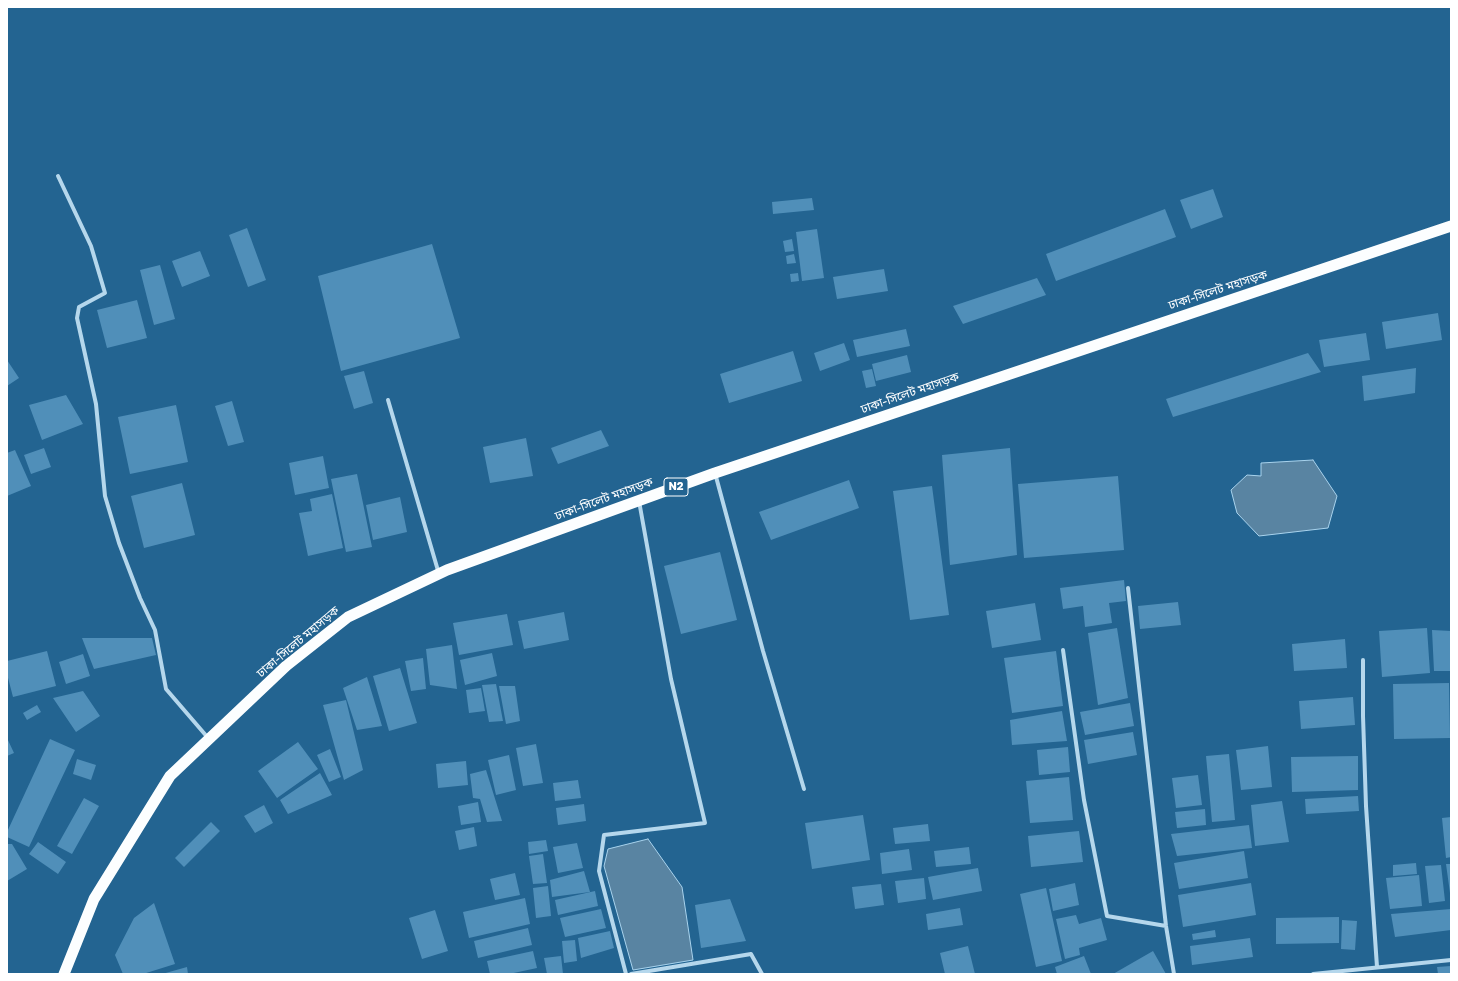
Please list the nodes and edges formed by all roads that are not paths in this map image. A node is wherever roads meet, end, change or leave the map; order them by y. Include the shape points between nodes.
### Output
1 (58, 176) dead end
2 (1451, 226) edge
3 (388, 400) dead end
4 (715, 473) junction
5 (639, 500) junction
6 (439, 574) junction
7 (1128, 588) dead end
8 (1063, 650) dead end
9 (1363, 660) dead end
10 (209, 739) junction
11 (804, 789) dead end
12 (1166, 926) junction
13 (1451, 960) edge
14 (1376, 967) junction
15 (64, 974) edge
16 (626, 974) edge
17 (630, 974) edge
18 (762, 974) edge
19 (1174, 974) edge
20 (1313, 974) edge

1 - 10 street via 91,246 105,293 79,307 77,318 96,404 105,496 119,543 155,630 166,689
2 - 4 highway, ঢাকা-সিলেট মহাসড়ক / N2
3 - 6 street
4 - 5 highway, ঢাকা-সিলেট মহাসড়ক / N2
4 - 11 street via 763,651
5 - 6 highway, ঢাকা-সিলেট মহাসড়ক / N2
5 - 16 street via 671,679 705,823 604,834 599,871
6 - 10 highway, ঢাকা-সিলেট মহাসড়ক / N2 via 348,617 286,666
7 - 12 street
8 - 12 street via 1084,800 1107,916
9 - 14 street via 1366,806
10 - 15 highway, ঢাকা-সিলেট মহাসড়ক / N2 via 170,776 94,899
12 - 19 street
13 - 14 street
14 - 20 street
17 - 18 street via 751,954

